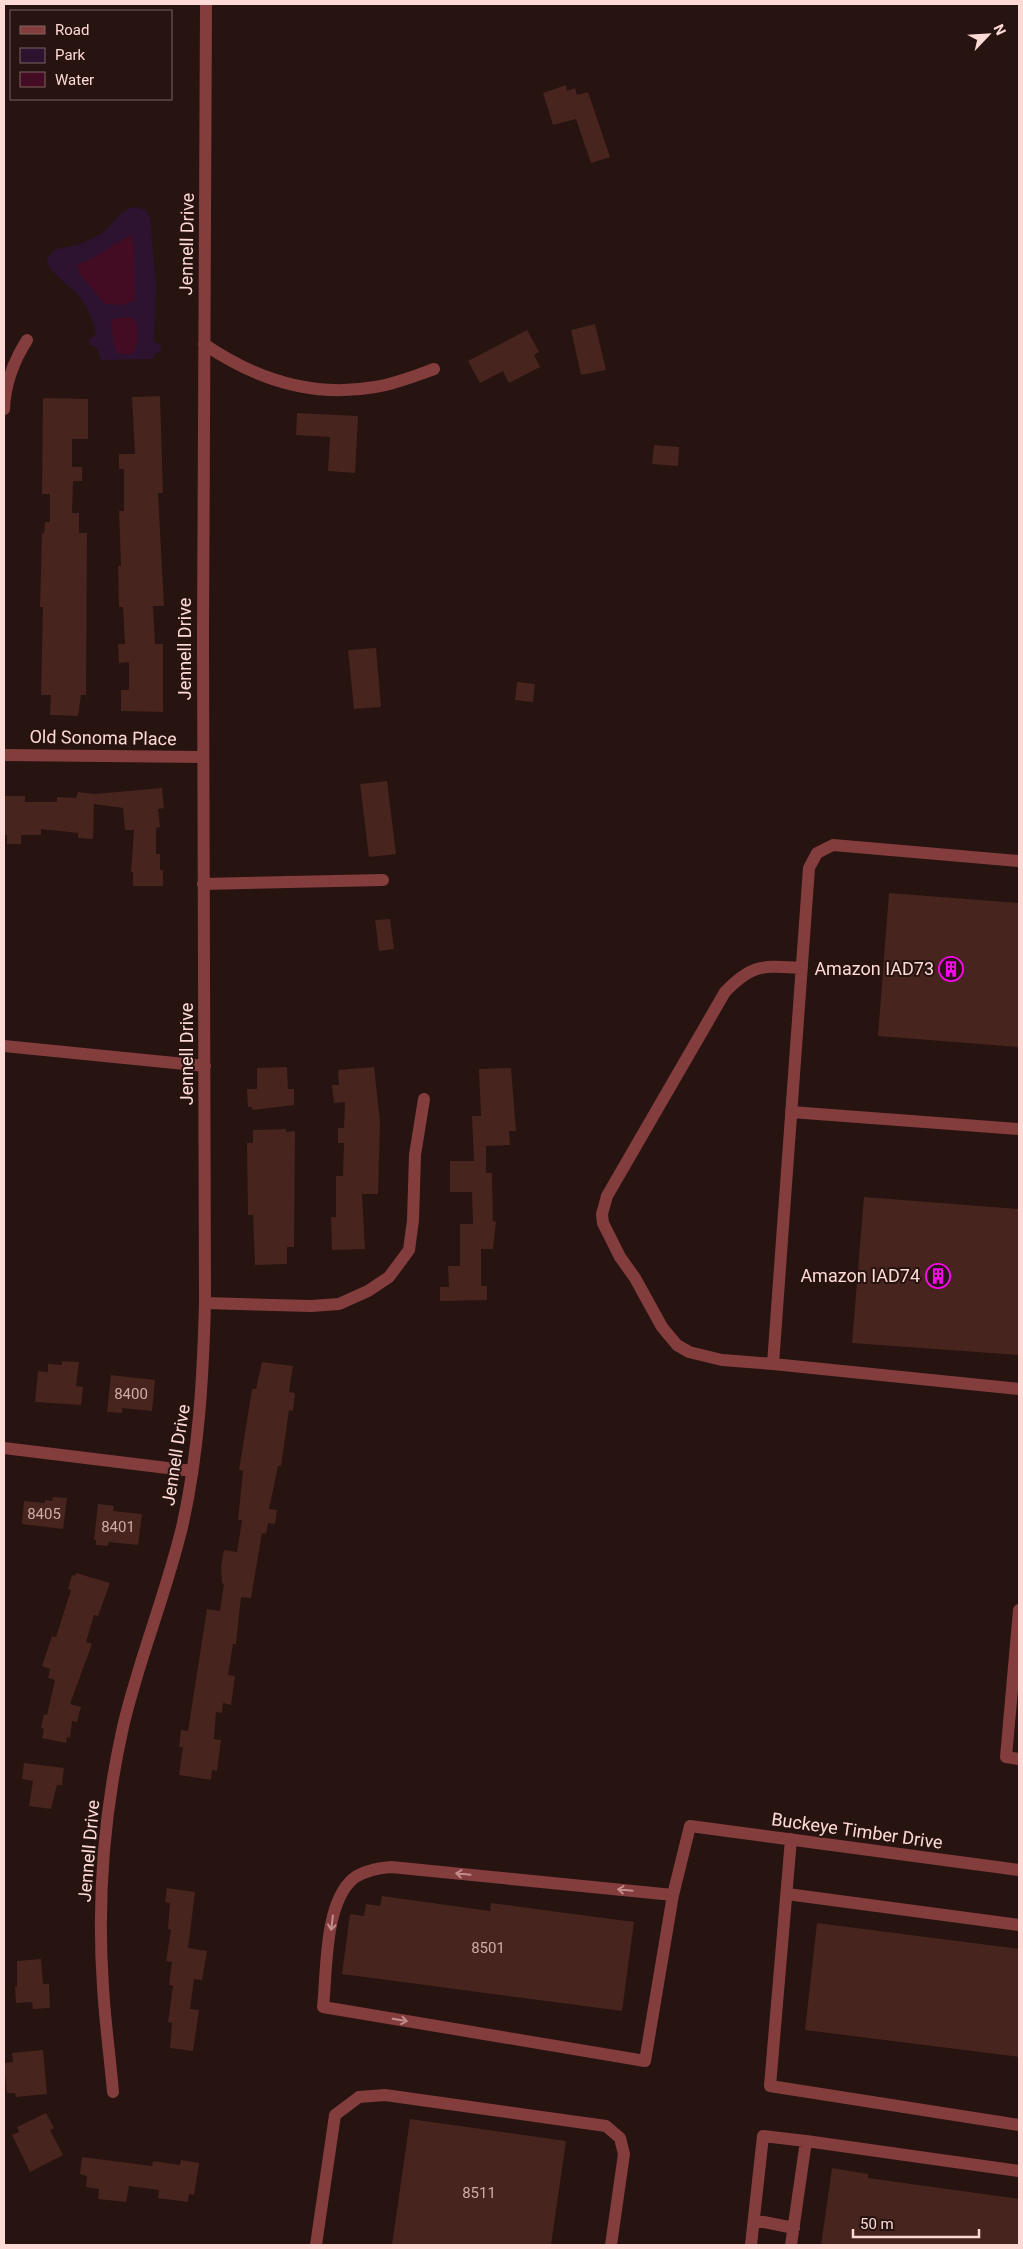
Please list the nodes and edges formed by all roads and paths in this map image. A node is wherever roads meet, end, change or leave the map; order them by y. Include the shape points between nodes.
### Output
1 (206, 4) edge
2 (27, 340) dead end
3 (204, 344) junction
4 (434, 369) dead end
5 (4, 409) edge
6 (4, 755) edge
7 (203, 757) junction
8 (1019, 861) edge
9 (383, 880) dead end
10 (203, 884) junction
11 (802, 968) junction
12 (4, 1046) edge
13 (206, 1066) junction
14 (424, 1098) dead end
15 (791, 1112) junction
16 (1019, 1130) edge
17 (205, 1303) junction
18 (774, 1364) junction
19 (1019, 1389) edge
20 (4, 1448) edge
21 (192, 1472) junction
22 (1019, 1610) edge
23 (1019, 1759) edge
24 (792, 1839) junction
25 (1019, 1870) edge
26 (787, 1894) junction
27 (673, 1895) junction
28 (1019, 1925) edge
29 (113, 2092) dead end
30 (1019, 2125) edge
31 (806, 2141) junction
32 (1019, 2171) edge
33 (754, 2220) junction
34 (794, 2228) junction
35 (316, 2245) edge
36 (611, 2245) edge
37 (751, 2245) edge
38 (791, 2245) edge

1 - 3 street, Jennell Drive
2 - 5 street via 15,359 4,392
3 - 4 street via 256,375 306,388 374,388
3 - 7 street, Jennell Drive
6 - 7 street, Old Sonoma Place
7 - 10 street, Jennell Drive
8 - 11 street via 832,845 817,853 809,868
9 - 10 street
10 - 13 street, Jennell Drive
11 - 15 street
11 - 18 street via 772,966 753,969 725,992 607,1196 602,1214 620,1257 662,1327 676,1344 689,1352 722,1360
12 - 13 street
13 - 17 street, Jennell Drive
14 - 17 street via 415,1155 409,1250 389,1277 339,1304
15 - 16 street
15 - 18 street
17 - 21 street, Jennell Drive via 202,1394
18 - 19 street
20 - 21 street
21 - 29 street, Jennell Drive via 168,1578 141,1656 123,1728 105,1841 101,1914 103,1986
22 - 23 street via 1006,1757
24 - 25 street, Buckeye Timber Drive
24 - 26 street
24 - 27 street, Buckeye Timber Drive via 690,1826
26 - 28 street
26 - 30 street via 770,2086
27 -> 27 street via 391,1867 372,1869 354,1878 339,1897 333,1915 323,2007 645,2061
31 - 32 street
31 - 33 street via 763,2136
31 - 34 street
33 - 34 street
33 - 37 street
34 - 38 street
35 - 36 street via 335,2115 359,2097 385,2095 606,2126 620,2138 624,2154

